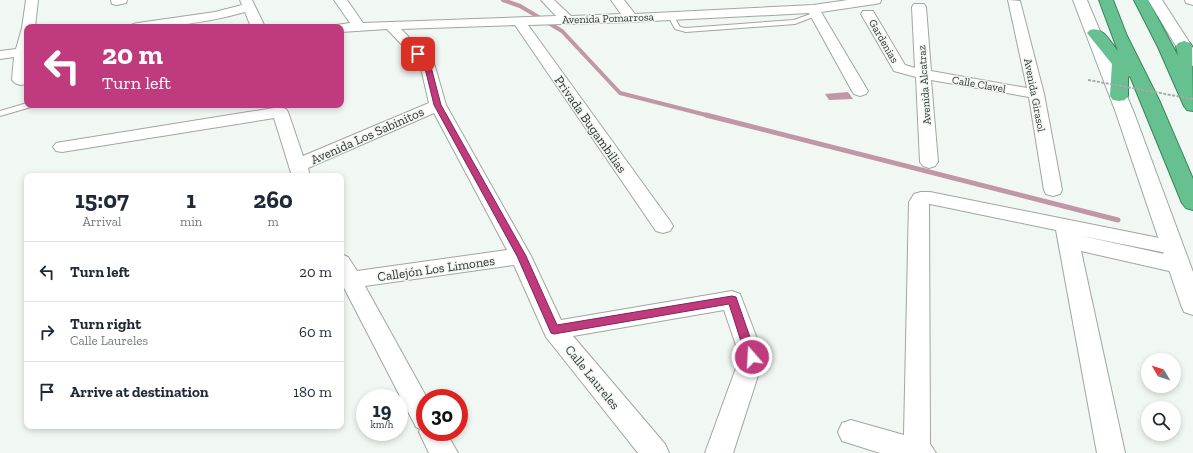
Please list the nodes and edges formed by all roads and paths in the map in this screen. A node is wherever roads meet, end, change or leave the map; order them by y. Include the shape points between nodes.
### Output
1 (32, 0) edge
2 (212, 0) edge
3 (340, 0) edge
4 (547, 0) edge
5 (617, 0) edge
6 (791, 0) edge
7 (1013, 0) edge
8 (1080, 0) edge
9 (1106, 0) edge
10 (1141, 0) edge
11 (1155, 0) edge
12 (248, 4) edge
13 (866, 4) edge
14 (919, 7) dead end
15 (810, 11) junction
16 (215, 16) junction
17 (632, 18) junction
18 (567, 19) junction
19 (522, 22) junction
20 (28, 24) edge
21 (159, 24) edge
22 (257, 24) edge
23 (390, 25) junction
24 (359, 26) junction
25 (344, 28) edge
26 (1095, 33) junction
27 (1119, 36) junction
28 (24, 43) edge
29 (1184, 46) junction
30 (1166, 47) junction
31 (22, 52) junction
32 (0, 55) edge
33 (1193, 61) edge
34 (1120, 64) junction
35 (923, 74) junction
36 (1192, 78) edge
37 (24, 80) edge
38 (1088, 80) dead end
39 (860, 91) dead end
40 (1036, 94) junction
41 (1119, 96) junction
42 (1193, 98) edge
43 (1150, 100) junction
44 (24, 105) edge
45 (438, 105) junction
46 (24, 106) edge
47 (1193, 106) edge
48 (0, 108) edge
49 (0, 114) edge
50 (62, 147) dead end
51 (929, 162) dead end
52 (299, 171) edge
53 (1053, 190) dead end
54 (1193, 203) edge
55 (663, 226) dead end
56 (1068, 233) junction
57 (521, 256) junction
58 (1175, 256) junction
59 (346, 271) edge
60 (1193, 305) edge
61 (554, 330) junction
62 (416, 401) edge
63 (851, 432) dead end
64 (437, 441) edge
65 (919, 452) edge
66 (444, 453) edge
67 (655, 453) edge
68 (719, 453) edge
69 (1111, 453) edge

1 - 20 street
2 - 16 street
3 - 24 street
4 - 18 street
5 - 17 street
6 - 15 street
7 - 40 street, Avenida Girasol
8 - 26 street
9 - 27 highway
10 - 30 highway
11 - 29 street
12 - 16 street
12 - 22 street
13 - 15 street, Avenida Pomarrosa
13 - 35 street, Gardenias via 899,68
14 - 35 street, Avenida Alcatraz
15 - 17 street, Avenida Pomarrosa
15 - 39 street
16 - 21 street
17 - 18 street, Avenida Pomarrosa
18 - 19 street, Avenida Pomarrosa
19 - 23 street, Avenida Pomarrosa
19 - 55 street, Privada Bugambilias
23 - 24 street, Avenida Pomarrosa
23 - 45 street, Calle Laureles via 427,63
24 - 25 street, Avenida Pomarrosa
26 - 34 highway
26 - 41 street
27 - 34 highway
27 - 43 highway
28 - 31 street
29 - 33 street
29 - 36 highway
30 - 36 highway
30 - 47 highway
31 - 32 street
31 - 37 street
34 - 41 highway
34 - 43 highway
35 - 40 street, Calle Clavel
35 - 51 street, Avenida Alcatraz
36 - 42 highway
38 - 42 path, bridge
40 - 53 street, Avenida Girasol
41 - 58 street
43 - 54 highway
44 - 48 lane
45 - 52 street, Avenida Los Sabinitos
45 - 57 street, Calle Laureles
46 - 49 lane
50 - 52 street via 280,112
56 - 58 street
56 - 65 street via 930,198 921,198
56 - 69 street
57 - 59 street, Callejón Los Limones
57 - 61 street, Calle Laureles
58 - 60 street
59 - 62 street
61 - 67 street, Calle Laureles
61 - 68 street via 732,300 752,357
63 - 65 street
64 - 66 street

